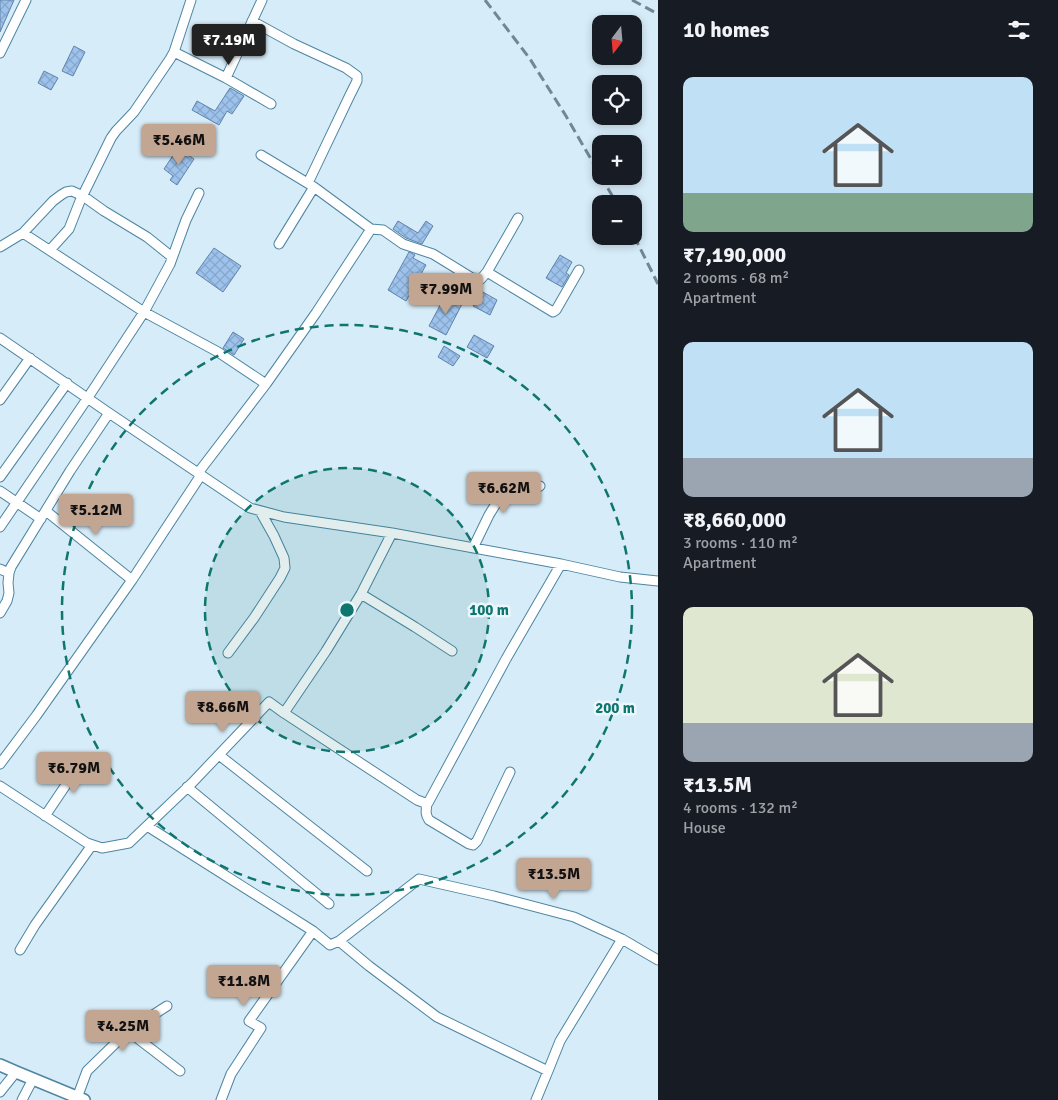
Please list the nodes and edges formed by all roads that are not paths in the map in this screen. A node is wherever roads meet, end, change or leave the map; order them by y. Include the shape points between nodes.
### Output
1 (26, 0) edge
2 (190, 0) edge
3 (262, 0) edge
4 (252, 21) junction
5 (174, 52) junction
6 (0, 53) edge
7 (226, 78) junction
8 (271, 104) dead end
9 (261, 155) dead end
10 (311, 185) junction
11 (199, 193) dead end
12 (83, 196) junction
13 (518, 218) dead end
14 (371, 229) junction
15 (23, 233) junction
16 (2, 244) edge
17 (279, 244) dead end
18 (50, 250) junction
19 (172, 257) junction
20 (579, 270) dead end
21 (487, 272) junction
22 (144, 312) junction
23 (0, 338) edge
24 (30, 358) junction
25 (66, 383) junction
26 (266, 384) junction
27 (87, 399) junction
28 (0, 400) edge
29 (109, 413) junction
30 (200, 474) junction
31 (0, 477) edge
32 (540, 486) dead end
33 (0, 491) edge
34 (16, 502) junction
35 (260, 511) junction
36 (43, 515) junction
37 (0, 527) edge
38 (392, 532) junction
39 (473, 548) junction
40 (562, 564) junction
41 (0, 569) edge
42 (9, 574) junction
43 (132, 580) junction
44 (658, 581) edge
45 (361, 594) junction
46 (0, 613) edge
47 (452, 651) dead end
48 (228, 653) dead end
49 (284, 713) junction
50 (219, 755) junction
51 (84, 758) dead end
52 (0, 764) edge
53 (510, 772) dead end
54 (0, 786) edge
55 (187, 787) junction
56 (427, 804) junction
57 (45, 816) junction
58 (147, 826) junction
59 (92, 845) junction
60 (367, 871) dead end
61 (329, 904) dead end
62 (313, 931) junction
63 (622, 939) junction
64 (339, 941) junction
65 (20, 950) dead end
66 (658, 960) edge
67 (167, 1006) dead end
68 (128, 1031) junction
69 (0, 1065) edge
70 (180, 1071) dead end
71 (548, 1071) junction
72 (16, 1072) junction
73 (33, 1080) junction
74 (0, 1092) edge
75 (81, 1099) edge
76 (22, 1100) edge
77 (221, 1100) edge
78 (536, 1100) edge

1 - 6 street
2 - 5 street
3 - 4 street
4 - 7 street
4 - 10 street via 356,76 357,81
5 - 7 street
5 - 12 street via 134,112 116,131
7 - 8 street
9 - 10 street
10 - 14 street
10 - 17 street
11 - 19 street
12 - 15 street via 72,191 61,195
12 - 18 street via 69,228
12 - 19 street
13 - 21 street
14 - 21 street via 382,230 403,244 433,254 472,278 481,279
14 - 26 street
15 - 16 street
15 - 18 street
18 - 22 street
19 - 22 street
20 - 21 street via 554,312
22 - 26 street via 218,352
22 - 27 street
23 - 24 street
24 - 25 street
24 - 28 street
25 - 27 street
25 - 31 street
26 - 30 street
27 - 29 street
27 - 34 street
29 - 30 street
29 - 36 street
30 - 35 street via 250,508
30 - 43 street
32 - 39 street via 497,502
33 - 34 street
34 - 36 street
34 - 37 street
35 - 38 street
35 - 48 street via 278,543 285,568
36 - 42 street
36 - 43 street
38 - 39 street
38 - 45 street
39 - 40 street
40 - 44 street via 620,577
40 - 56 street
41 - 42 street
42 - 46 street via 7,600
43 - 52 street
45 - 47 street
45 - 49 street
49 - 50 street via 269,702
49 - 56 street
50 - 55 street
50 - 60 street
51 - 57 street
53 - 56 street via 473,844 430,820 425,812
54 - 57 street
55 - 58 street
55 - 61 street
57 - 59 street
58 - 59 street via 129,843 102,848
58 - 62 street
59 - 65 street
62 - 64 street via 330,945
62 - 77 street via 249,1021 261,1028 232,1074
63 - 64 street via 574,917 419,878
63 - 66 street
63 - 71 street via 560,1041
64 - 71 street via 437,1017
67 - 68 street
68 - 70 street
68 - 75 street via 87,1071
69 - 72 street
71 - 78 street
72 - 73 street
72 - 74 street
73 - 75 street
73 - 76 street

